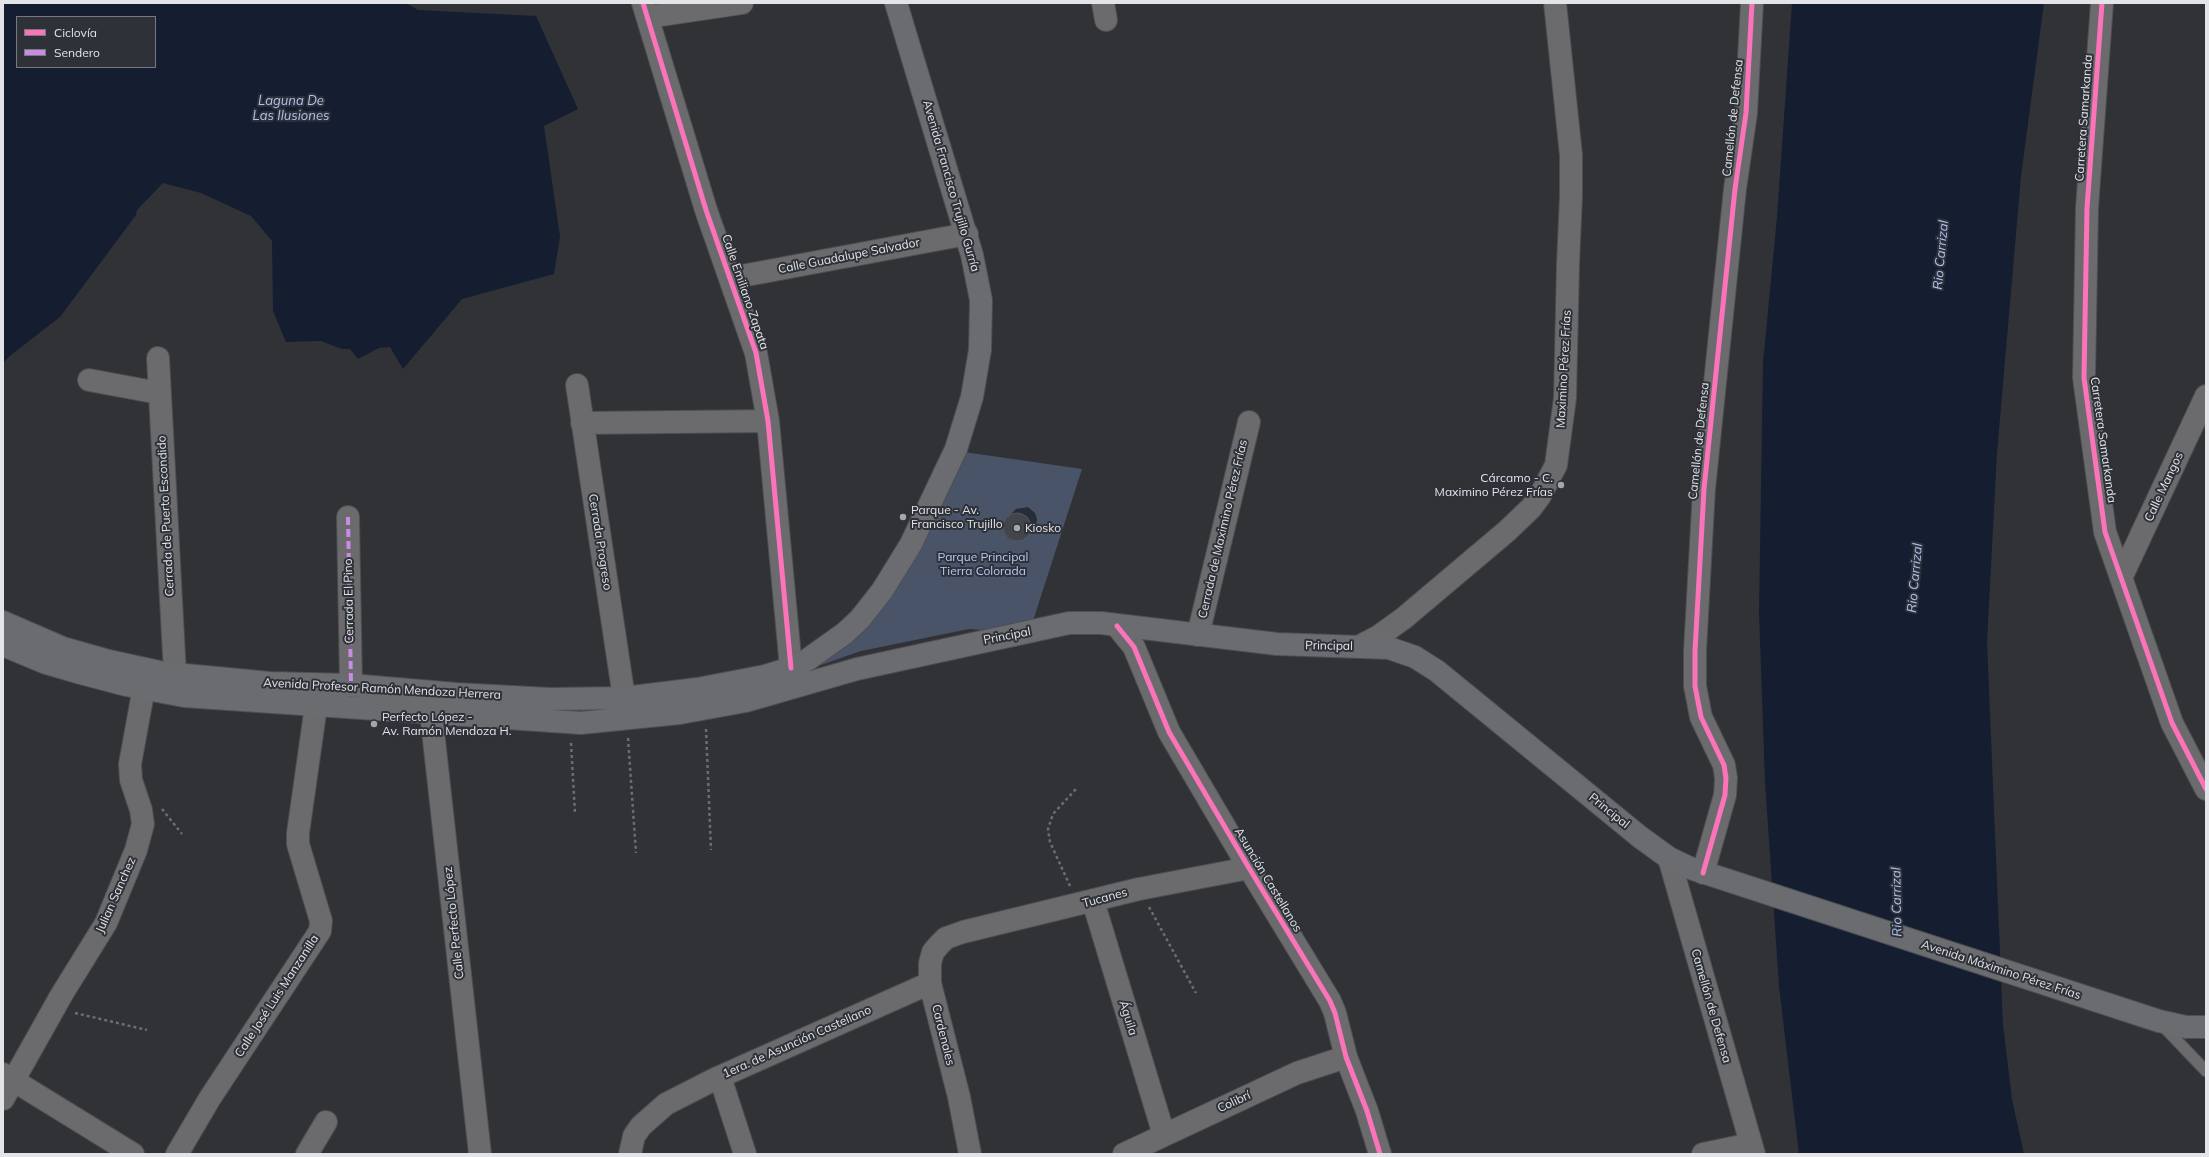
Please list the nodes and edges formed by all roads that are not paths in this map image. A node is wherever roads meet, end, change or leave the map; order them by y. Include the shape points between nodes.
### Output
1 (742, 3) edge
2 (896, 3) edge
3 (1555, 3) edge
4 (1752, 3) edge
5 (2102, 3) edge
6 (645, 10) edge
7 (967, 234) junction
8 (731, 278) junction
9 (158, 358) dead end
10 (90, 380) dead end
11 (577, 385) dead end
12 (159, 393) junction
13 (2206, 396) edge
14 (768, 421) junction
15 (1249, 422) dead end
16 (582, 423) junction
17 (348, 517) dead end
18 (2121, 578) junction
19 (3, 622) edge
20 (1117, 626) junction
21 (845, 633) junction
22 (1198, 635) junction
23 (3, 645) edge
24 (1360, 646) junction
25 (791, 668) junction
26 (857, 669) junction
27 (175, 674) junction
28 (145, 679) junction
29 (316, 684) junction
30 (350, 685) junction
31 (431, 692) junction
32 (624, 698) junction
33 (316, 706) junction
34 (431, 713) junction
35 (2206, 789) edge
36 (1669, 858) junction
37 (1249, 868) junction
38 (1703, 873) junction
39 (1730, 882) joint
40 (1086, 903) junction
41 (963, 932) joint
42 (930, 983) junction
43 (2159, 1022) junction
44 (2206, 1027) edge
45 (2206, 1038) edge
46 (1346, 1057) junction
47 (2206, 1071) edge
48 (720, 1077) junction
49 (6, 1085) edge
50 (326, 1122) dead end
51 (1164, 1135) junction
52 (1753, 1149) edge
53 (133, 1154) edge
54 (177, 1154) edge
55 (307, 1154) edge
56 (480, 1154) edge
57 (630, 1154) edge
58 (745, 1154) edge
59 (970, 1154) edge
60 (1124, 1154) edge
61 (1380, 1154) edge
62 (1703, 1154) edge

1 - 6 street
2 - 7 main road, Avenida Francisco Trujillo Gurría
3 - 24 street, Maximino Pérez Frías via 1571,155 1565,398 1556,465 1540,496 1507,531 1404,618
4 - 38 street, Camellón de Defensa via 1746,113 1734,197 1702,512 1695,686 1701,718 1724,765 1726,778 1725,795
5 - 18 street, Carretera Samarkanda via 2087,208 2084,378 2105,532
6 - 8 street, Calle Emiliano Zapata via 706,210
7 - 8 street, Calle Guadalupe Salvador
7 - 21 main road, Avenida Francisco Trujillo Gurría via 977,276 982,323 976,377 966,417 942,481 908,551 882,591 860,619
8 - 14 street, Calle Emiliano Zapata via 756,353
9 - 12 street, Cerrada de Puerto Escondido
10 - 12 street
11 - 16 street, Cerrada Progreso
12 - 27 street, Cerrada de Puerto Escondido
13 - 18 street, Calle Mangos
14 - 16 street
14 - 25 street, Calle Emiliano Zapata
15 - 22 street, Cerrada de Maximino Pérez Frías
16 - 32 street, Cerrada Progreso
17 - 30 street, Cerrada El Pino
18 - 35 street, Carretera Samarkanda via 2172,723
19 - 28 main road, Avenida Profesor Ramón Mendoza Herrera
20 - 22 main road, Principal
20 - 26 main road, Principal via 1069,623
20 - 37 street, Asunción Castellanos via 1134,646 1170,732
21 - 25 main road, Avenida Francisco Trujillo Gurría
21 - 26 main road via 839,646 840,653 846,663
22 - 24 main road, Principal via 1303,646
23 - 28 main road, Avenida Profesor Ramón Mendoza Herrera via 46,663
24 - 36 main road, Principal via 1402,651 1425,663
25 - 32 main road, Avenida Profesor Ramón Mendoza Herrera via 747,680
26 - 34 main road, Avenida Profesor Ramón Mendoza Herrera via 746,701 627,719 570,722
27 - 28 main road, Avenida Profesor Ramón Mendoza Herrera
27 - 29 main road, Avenida Profesor Ramón Mendoza Herrera via 270,683
28 - 33 main road, Avenida Profesor Ramón Mendoza Herrera via 217,700
28 - 49 street, Julian Sanchez via 130,764 134,790 141,810 142,833 106,924
29 - 30 main road, Avenida Profesor Ramón Mendoza Herrera
29 - 33 street, Calle José Luis Manzanilla
30 - 31 main road, Avenida Profesor Ramón Mendoza Herrera
31 - 32 main road, Avenida Profesor Ramón Mendoza Herrera via 550,699
31 - 34 street, Calle Perfecto López
33 - 34 main road, Avenida Profesor Ramón Mendoza Herrera
33 - 54 street, Calle José Luis Manzanilla via 298,833 300,849 321,921 320,931 215,1091
34 - 56 street, Calle Perfecto López
36 - 38 main road, Principal
36 - 52 street, Camellón de Defensa
37 - 40 street, Tucanes via 1139,889
37 - 46 street, Asunción Castellanos via 1330,1001
38 - 39 main road, Principal
39 - 43 main road, Avenida Máximino Pérez Frías
40 - 41 street, Tucanes
40 - 51 street, Águila
41 - 42 street, Cardenales via 946,938 933,952
42 - 48 street, 1era. de Asunción Castellano
42 - 59 street, Cardenales via 952,1068
43 - 44 main road, Avenida Máximino Pérez Frías via 2186,1027
43 - 45 main road
43 - 47 lane
46 - 51 street, Colibrí via 1297,1073
46 - 61 street, Asunción Castellanos
48 - 57 street, 1era. de Asunción Castellano via 666,1104 641,1126 634,1136
48 - 58 street
49 - 53 street
50 - 55 street
51 - 60 street, Colibrí
52 - 62 street

